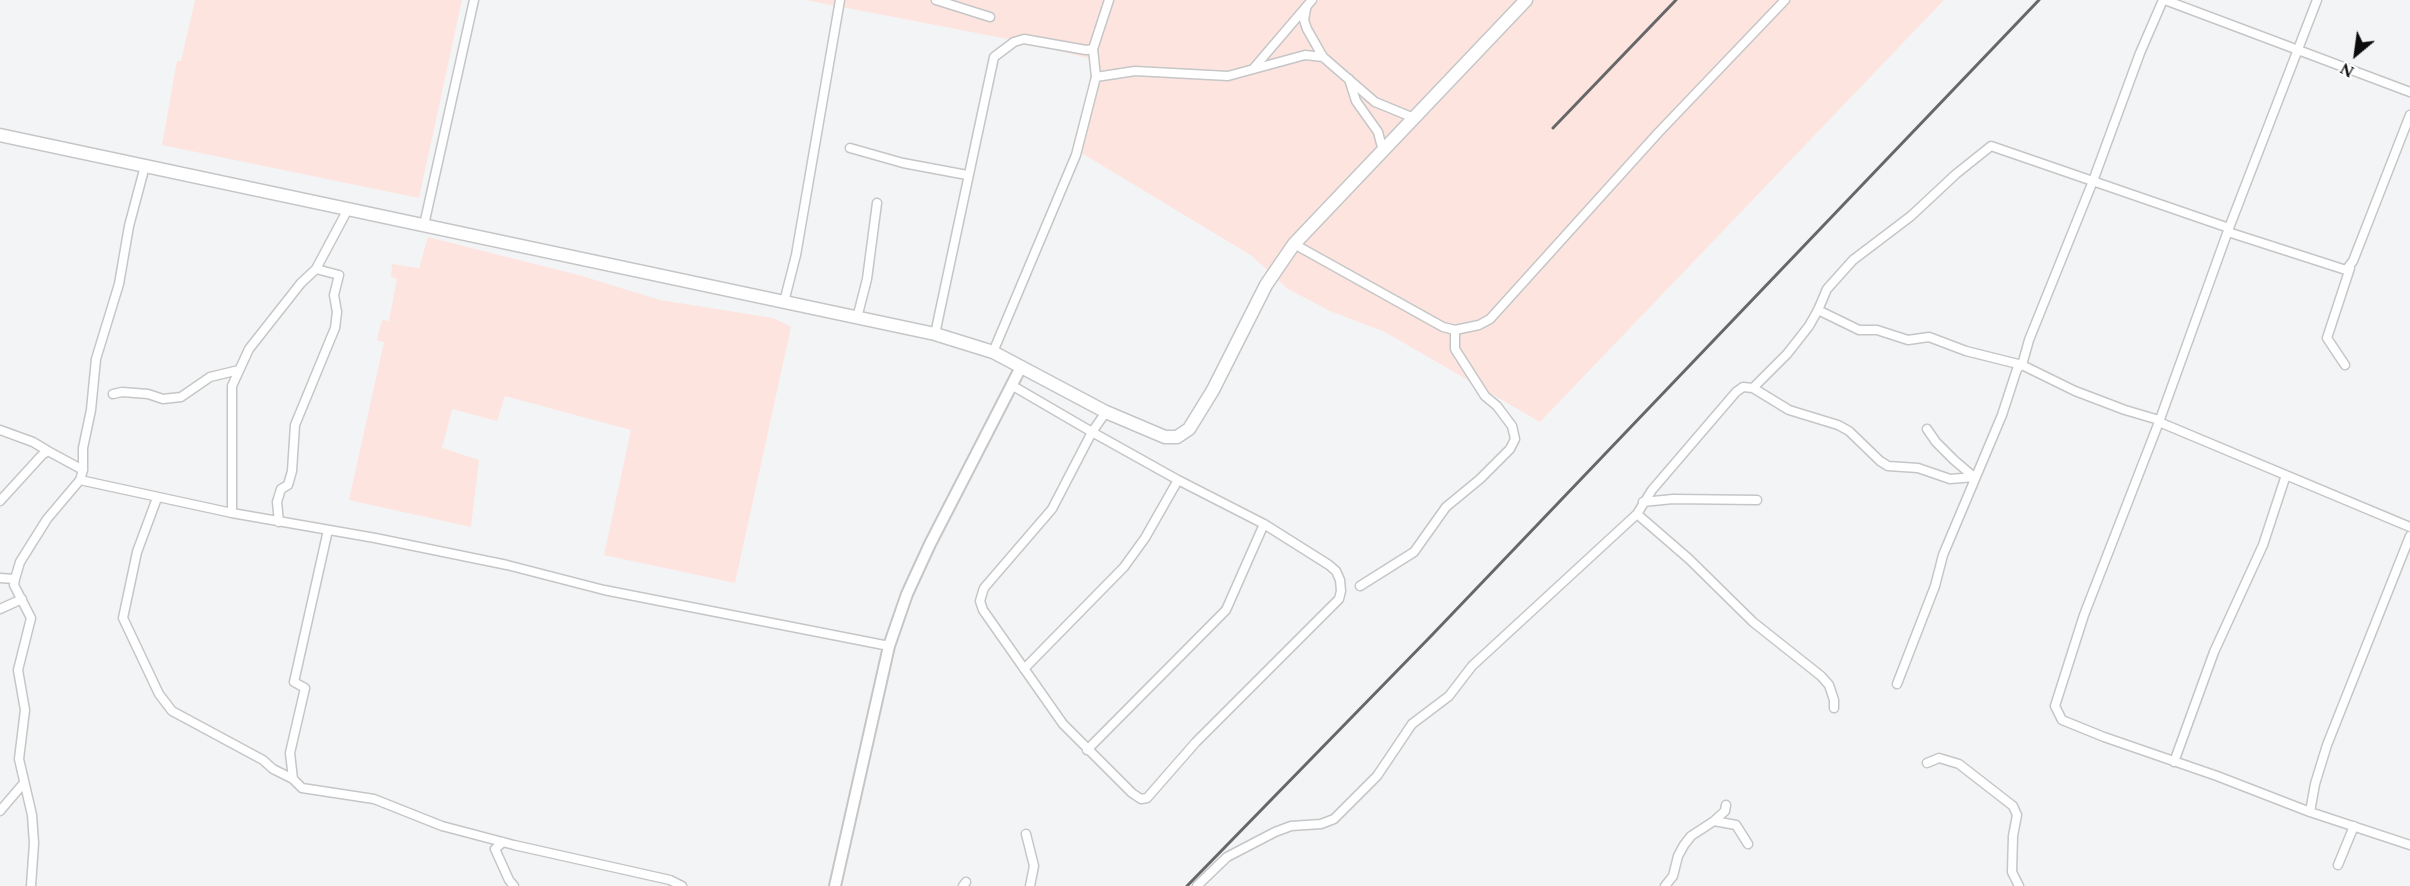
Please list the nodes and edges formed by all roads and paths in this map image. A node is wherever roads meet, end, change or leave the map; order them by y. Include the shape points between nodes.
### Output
1 (474, 0) edge
2 (840, 0) edge
3 (936, 0) edge
4 (1109, 0) edge
5 (1526, 0) edge
6 (1785, 0) edge
7 (2164, 0) edge
8 (2317, 0) edge
9 (1309, 3) edge
10 (990, 16) dead end
11 (1093, 49) junction
12 (2297, 50) junction
13 (1323, 57) junction
14 (1253, 69) junction
15 (1096, 77) junction
16 (1348, 77) junction
17 (2410, 92) edge
18 (2410, 115) edge
19 (1414, 118) junction
20 (0, 135) edge
21 (850, 148) dead end
22 (1383, 151) junction
23 (144, 166) junction
24 (967, 175) junction
25 (2093, 181) junction
26 (877, 203) dead end
27 (348, 209) junction
28 (424, 225) junction
29 (2229, 230) junction
30 (1294, 244) junction
31 (2350, 267) junction
32 (316, 270) junction
33 (784, 302) junction
34 (1818, 310) junction
35 (857, 318) junction
36 (1455, 330) junction
37 (935, 334) junction
38 (993, 352) junction
39 (2022, 365) junction
40 (2344, 365) dead end
41 (1022, 368) junction
42 (239, 370) junction
43 (1012, 386) junction
44 (1753, 388) junction
45 (113, 394) dead end
46 (1106, 412) junction
47 (2159, 421) junction
48 (1927, 429) dead end
49 (0, 430) edge
50 (1092, 432) junction
51 (48, 451) junction
52 (83, 470) junction
53 (2286, 475) junction
54 (1974, 477) junction
55 (80, 480) junction
56 (1178, 480) junction
57 (157, 498) junction
58 (1757, 500) dead end
59 (0, 501) edge
60 (1643, 502) junction
61 (232, 513) junction
62 (1637, 514) junction
63 (279, 522) junction
64 (1264, 524) junction
65 (2410, 527) edge
66 (328, 530) junction
67 (2410, 536) edge
68 (0, 578) edge
69 (15, 579) junction
70 (1360, 585) dead end
71 (22, 599) junction
72 (0, 609) edge
73 (889, 646) junction
74 (1024, 669) junction
75 (1897, 684) dead end
76 (1834, 708) dead end
77 (1087, 750) junction
78 (2174, 762) junction
79 (1927, 763) dead end
80 (293, 779) junction
81 (23, 784) junction
82 (1726, 805) dead end
83 (0, 811) edge
84 (2310, 812) junction
85 (1714, 821) junction
86 (2354, 826) junction
87 (1026, 834) dead end
88 (503, 842) junction
89 (1748, 844) dead end
90 (2410, 845) edge
91 (2338, 865) dead end
92 (31, 886) edge
93 (514, 886) edge
94 (682, 886) edge
95 (835, 886) edge
96 (1030, 886) edge
97 (1197, 886) edge
98 (1665, 886) edge
99 (2019, 886) edge

1 - 28 street
2 - 33 street via 796,255
3 - 10 street
4 - 11 street
5 - 19 main road
6 - 36 street via 1490,319 1479,326
7 - 12 street
7 - 25 street via 2140,52
8 - 12 street
9 - 13 street via 1304,20
9 - 14 street
11 - 15 street
11 - 24 street via 1024,39 994,57
12 - 17 street
12 - 29 street
13 - 14 street via 1305,55
13 - 16 street
14 - 15 street via 1228,76 1135,71
15 - 38 street via 1076,155
16 - 19 street via 1375,102
16 - 22 street via 1356,101 1378,132
18 - 31 street
19 - 22 main road
20 - 23 main road
21 - 24 street
22 - 30 main road
23 - 27 main road
23 - 52 street via 119,284 96,359
24 - 37 street
25 - 29 street
25 - 34 street via 1991,146 1911,216 1853,260 1827,289
25 - 39 street
26 - 35 street via 867,279
27 - 28 main road
27 - 32 street
28 - 33 main road
29 - 31 street via 2339,269
29 - 47 street
30 - 36 street via 1425,319
30 - 46 main road via 1266,285 1189,429 1177,437 1165,437
31 - 40 street via 2327,338
32 - 42 street via 301,283 249,349
32 - 63 street via 339,275 333,295 337,312 295,425 292,471 277,502
33 - 35 main road
34 - 39 street via 1859,330 1877,330 1908,340 1929,337
34 - 44 street via 1787,354
35 - 37 main road
36 - 70 street via 1455,349 1485,396 1512,426 1515,440 1480,479 1446,507 1414,552
37 - 38 main road
38 - 41 main road
39 - 47 street via 2075,391
39 - 54 street via 2017,369 2002,415
41 - 43 street
41 - 46 main road
42 - 45 street via 210,377 182,397
42 - 61 street via 232,386
43 - 50 street
43 - 73 street via 930,544
44 - 54 street via 1789,410 1849,431 1888,466 1918,468 1950,479
44 - 60 street via 1743,387 1736,392
46 - 50 street
47 - 53 street
47 - 78 street via 2084,615 2055,706 2062,720
48 - 54 street
49 - 51 street
50 - 56 street
50 - 74 street via 1052,509 984,588 980,601 982,610
51 - 52 street
51 - 59 street
52 - 55 street
53 - 65 street
53 - 78 street via 2263,545 2214,652
54 - 75 street
55 - 57 street
55 - 69 street via 47,519 20,562
56 - 64 street
56 - 74 street via 1124,567
57 - 61 street
57 - 80 street via 137,552 123,618 159,694 172,711
58 - 60 street
60 - 62 street
61 - 63 street
62 - 76 street via 1753,622 1821,676 1829,685
62 - 97 street via 1472,666 1449,696 1412,724 1377,776 1334,819 1275,832 1227,857
63 - 66 street
64 - 77 street via 1226,610
64 - 77 street via 1336,571 1339,599 1196,742 1147,798 1132,793
66 - 73 street
66 - 80 street via 294,682 304,688 290,753
67 - 84 street via 2327,745
68 - 69 street
69 - 71 street
71 - 72 street
71 - 81 street via 31,618 18,670 25,710 19,759
73 - 95 street
74 - 77 street
78 - 84 street
79 - 99 street via 1939,758 1959,764 2013,806 2017,815 2012,872
80 - 88 street via 302,788 374,799 435,824
81 - 83 street
81 - 92 street via 32,815
82 - 85 street
84 - 86 street
85 - 89 street via 1736,825
85 - 98 street via 1684,845 1673,876
86 - 90 street
86 - 91 street
87 - 96 street via 1034,866
88 - 93 street via 495,849
88 - 94 street

